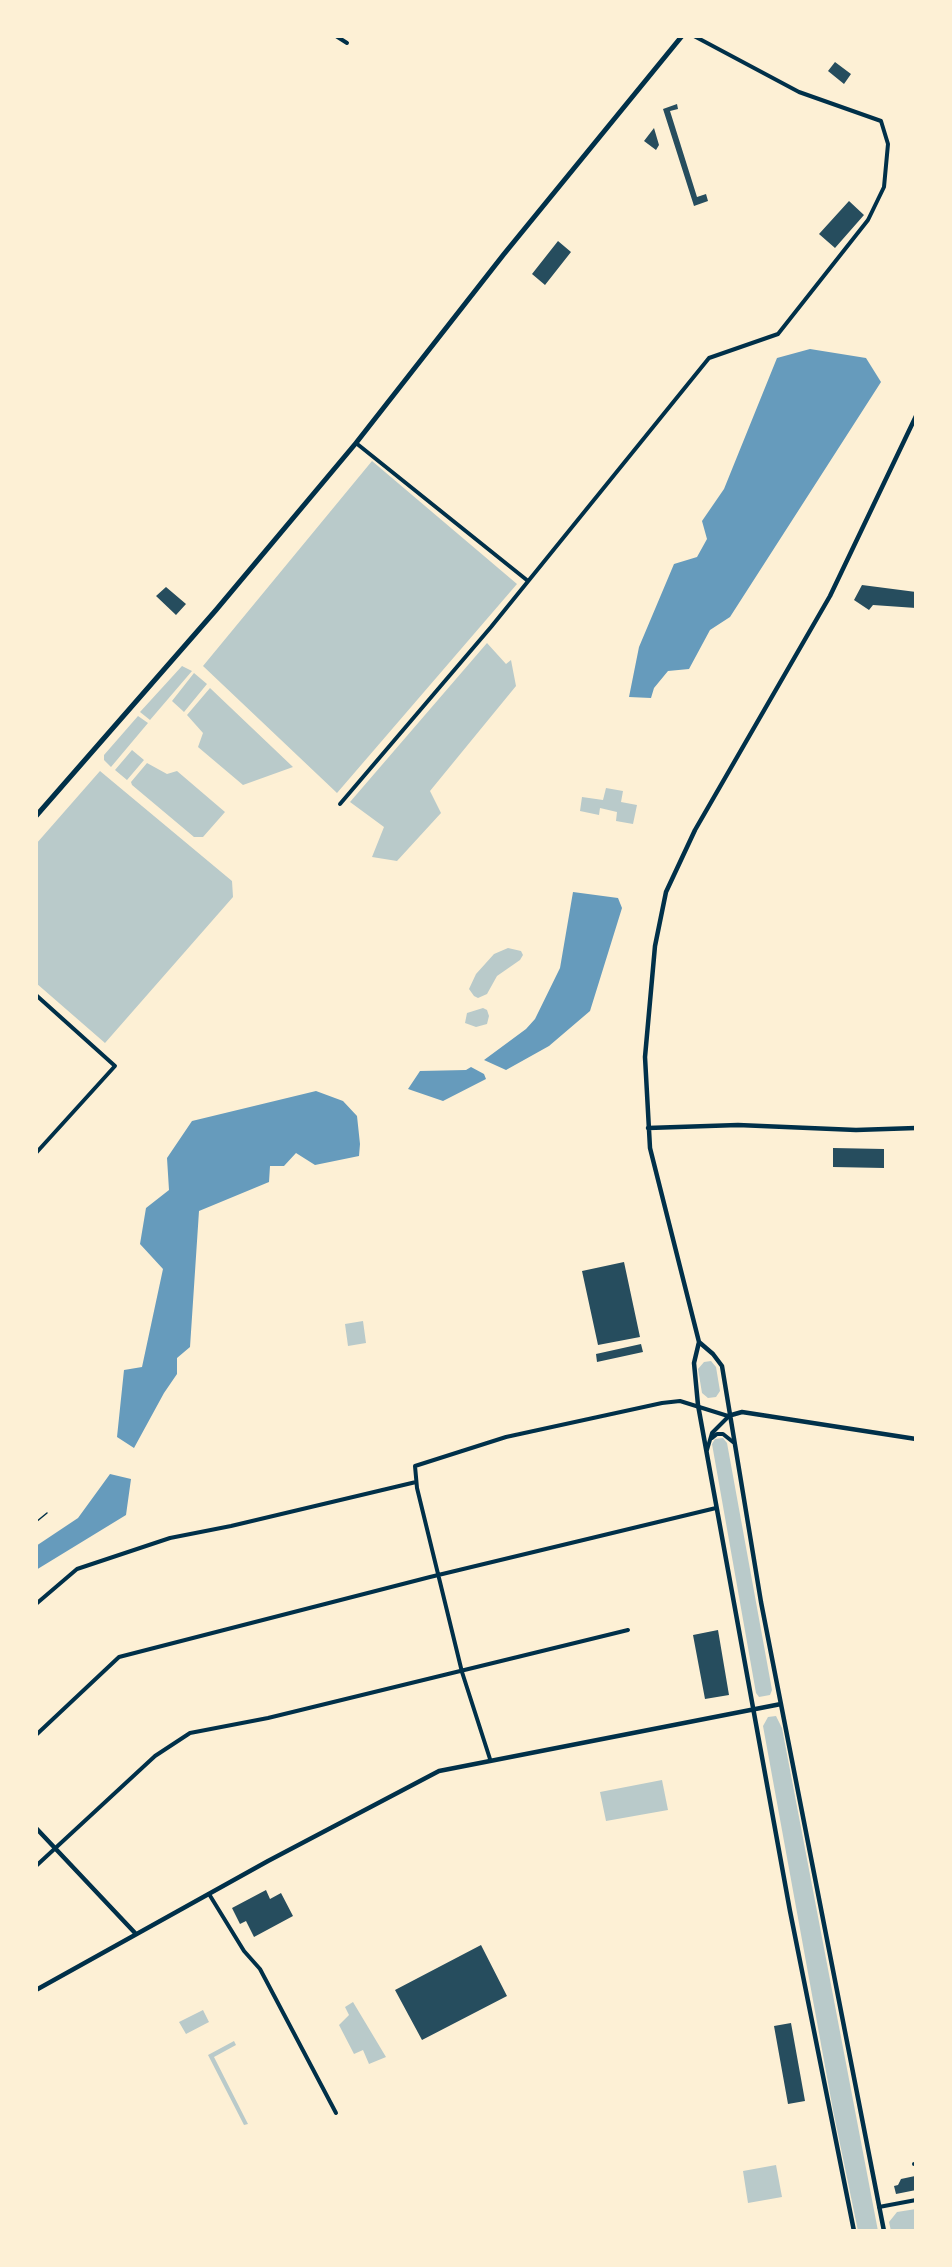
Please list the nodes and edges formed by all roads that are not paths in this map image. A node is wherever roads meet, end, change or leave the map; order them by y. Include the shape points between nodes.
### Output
1 (336, 36) edge
2 (682, 36) edge
3 (694, 36) edge
4 (347, 43) dead end
5 (916, 416) edge
6 (356, 443) junction
7 (528, 581) junction
8 (340, 804) dead end
9 (36, 816) edge
10 (36, 995) edge
11 (648, 1128) junction
12 (916, 1128) edge
13 (36, 1153) edge
14 (699, 1342) junction
15 (698, 1406) junction
16 (728, 1416) junction
17 (916, 1439) edge
18 (708, 1442) junction
19 (733, 1442) junction
20 (706, 1453) junction
21 (416, 1482) junction
22 (716, 1508) junction
23 (47, 1513) dead end
24 (36, 1522) edge
25 (438, 1575) junction
26 (36, 1604) edge
27 (628, 1630) dead end
28 (462, 1672) junction
29 (781, 1704) junction
30 (755, 1708) junction
31 (36, 1736) edge
32 (490, 1759) junction
33 (36, 1828) edge
34 (56, 1848) junction
35 (36, 1866) edge
36 (209, 1894) junction
37 (136, 1934) junction
38 (36, 1990) edge
39 (336, 2113) dead end
40 (916, 2200) edge
41 (879, 2207) junction
42 (854, 2231) edge
43 (884, 2231) edge

1 - 4 street
2 - 6 main road
3 - 7 street via 799,92 881,122 888,144 884,188 868,220 778,334 709,358
5 - 11 street via 835,585 695,830 666,892 655,946 645,1057
6 - 7 street
6 - 9 main road
7 - 8 street
10 - 13 street via 115,1066
11 - 12 street
11 - 14 street
14 - 15 street via 694,1363
14 - 16 street via 722,1366
15 - 16 street
15 - 20 street
15 - 21 street via 680,1401 662,1403 506,1437 415,1466
16 - 17 street via 742,1412
16 - 18 street
16 - 19 street
18 - 19 street via 723,1434
18 - 20 street
19 - 29 street
20 - 22 street
21 - 25 street
21 - 26 street via 170,1538 77,1569
22 - 25 street
22 - 30 street
23 - 24 lane
25 - 28 street
25 - 31 street via 119,1658
27 - 28 street
28 - 32 street
28 - 34 street via 190,1733 155,1756
29 - 30 street
29 - 41 street
30 - 32 street
30 - 42 street via 804,1983
32 - 36 street via 439,1771
33 - 34 street
34 - 35 street
34 - 37 street
36 - 37 street
36 - 39 street via 244,1951 260,1969
37 - 38 street
40 - 41 street
41 - 43 street

